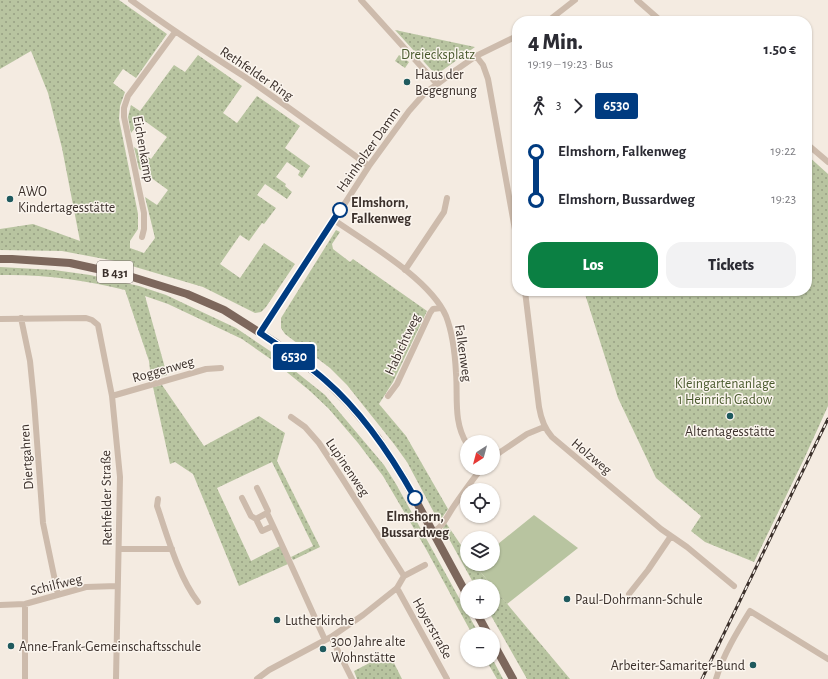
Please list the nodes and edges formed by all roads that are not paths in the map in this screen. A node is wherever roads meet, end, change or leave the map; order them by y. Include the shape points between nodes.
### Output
1 (131, 0) edge
2 (361, 0) edge
3 (575, 0) edge
4 (637, 0) edge
5 (554, 16) edge
6 (655, 16) edge
7 (175, 32) junction
8 (512, 38) edge
9 (476, 56) junction
10 (437, 84) junction
11 (812, 148) edge
12 (828, 162) edge
13 (369, 166) junction
14 (447, 198) dead end
15 (512, 213) edge
16 (334, 220) junction
17 (142, 237) dead end
18 (0, 259) edge
19 (405, 270) junction
20 (526, 296) edge
21 (441, 308) junction
22 (21, 318) junction
23 (0, 319) edge
24 (260, 333) junction
25 (221, 368) dead end
26 (112, 396) junction
27 (388, 396) dead end
28 (291, 417) dead end
29 (544, 428) junction
30 (462, 435) edge
31 (500, 452) edge
32 (477, 475) edge
33 (257, 488) dead end
34 (242, 498) dead end
35 (158, 499) dead end
36 (267, 513) junction
37 (256, 519) junction
38 (273, 526) junction
39 (433, 532) junction
40 (671, 536) junction
41 (120, 549) junction
42 (172, 549) junction
43 (425, 565) dead end
44 (404, 576) junction
45 (460, 582) edge
46 (117, 586) junction
47 (734, 586) dead end
48 (397, 588) junction
49 (629, 594) dead end
50 (58, 595) junction
51 (198, 602) dead end
52 (25, 604) junction
53 (0, 605) edge
54 (328, 638) junction
55 (500, 656) edge
56 (828, 659) edge
57 (25, 679) edge
58 (116, 679) edge
59 (257, 679) edge
60 (352, 679) edge
61 (447, 679) edge
62 (513, 679) edge
63 (716, 679) edge

1 - 7 street, Rethfelder Ring
2 - 10 street
3 - 5 street
4 - 6 street
7 - 13 street, Rethfelder Ring via 245,77
7 - 17 street, Eichenkamp via 128,96 124,108 144,213
8 - 9 street, Hainholzer Damm
9 - 10 street, Hainholzer Damm
9 - 15 street via 483,65 488,79
10 - 13 street, Hainholzer Damm via 408,111
11 - 12 street
13 - 16 street, Hainholzer Damm
14 - 19 street via 444,212
16 - 19 street, Falkenweg
16 - 24 street, Hainholzer Damm
18 - 24 main road, B 431 via 70,263 129,276 187,294 224,310
19 - 21 street, Falkenweg via 421,283
20 - 29 street, Holzweg via 539,408
21 - 27 street, Habichtweg via 433,309 430,313 398,384
21 - 30 street, Falkenweg via 447,319 455,354 457,420
22 - 23 street
22 - 26 street, Rethfelder Straße via 86,318 98,325
22 - 50 street, Diertgahren via 30,361 43,523
24 - 39 main road, B 431 via 324,379 349,404 393,460
25 - 26 street, Roggenweg via 206,369
26 - 41 street, Rethfelder Straße via 120,477
28 - 44 street, Lupinenweg via 305,427 319,444
29 - 31 street via 527,434
29 - 40 street, Holzweg via 552,438
32 - 39 street via 443,525
33 - 36 street via 268,510
34 - 37 street via 251,516
35 - 42 street via 157,506
36 - 37 street
36 - 38 street
37 - 38 street via 262,531
38 - 54 street
39 - 45 main road, B 431
40 - 47 street, Holzweg
40 - 49 street
41 - 42 street
41 - 46 street, Rethfelder Straße
42 - 51 street via 190,592
43 - 44 street
44 - 48 street
46 - 50 street, Schilfweg via 86,587
46 - 58 street, Rethfelder Straße
48 - 54 street
48 - 61 street, Hoyerstraße
50 - 52 street, Schilfweg
52 - 53 street, Schilfweg
52 - 57 street
54 - 59 street
54 - 60 street
55 - 62 main road
56 - 63 street via 750,611 734,638

